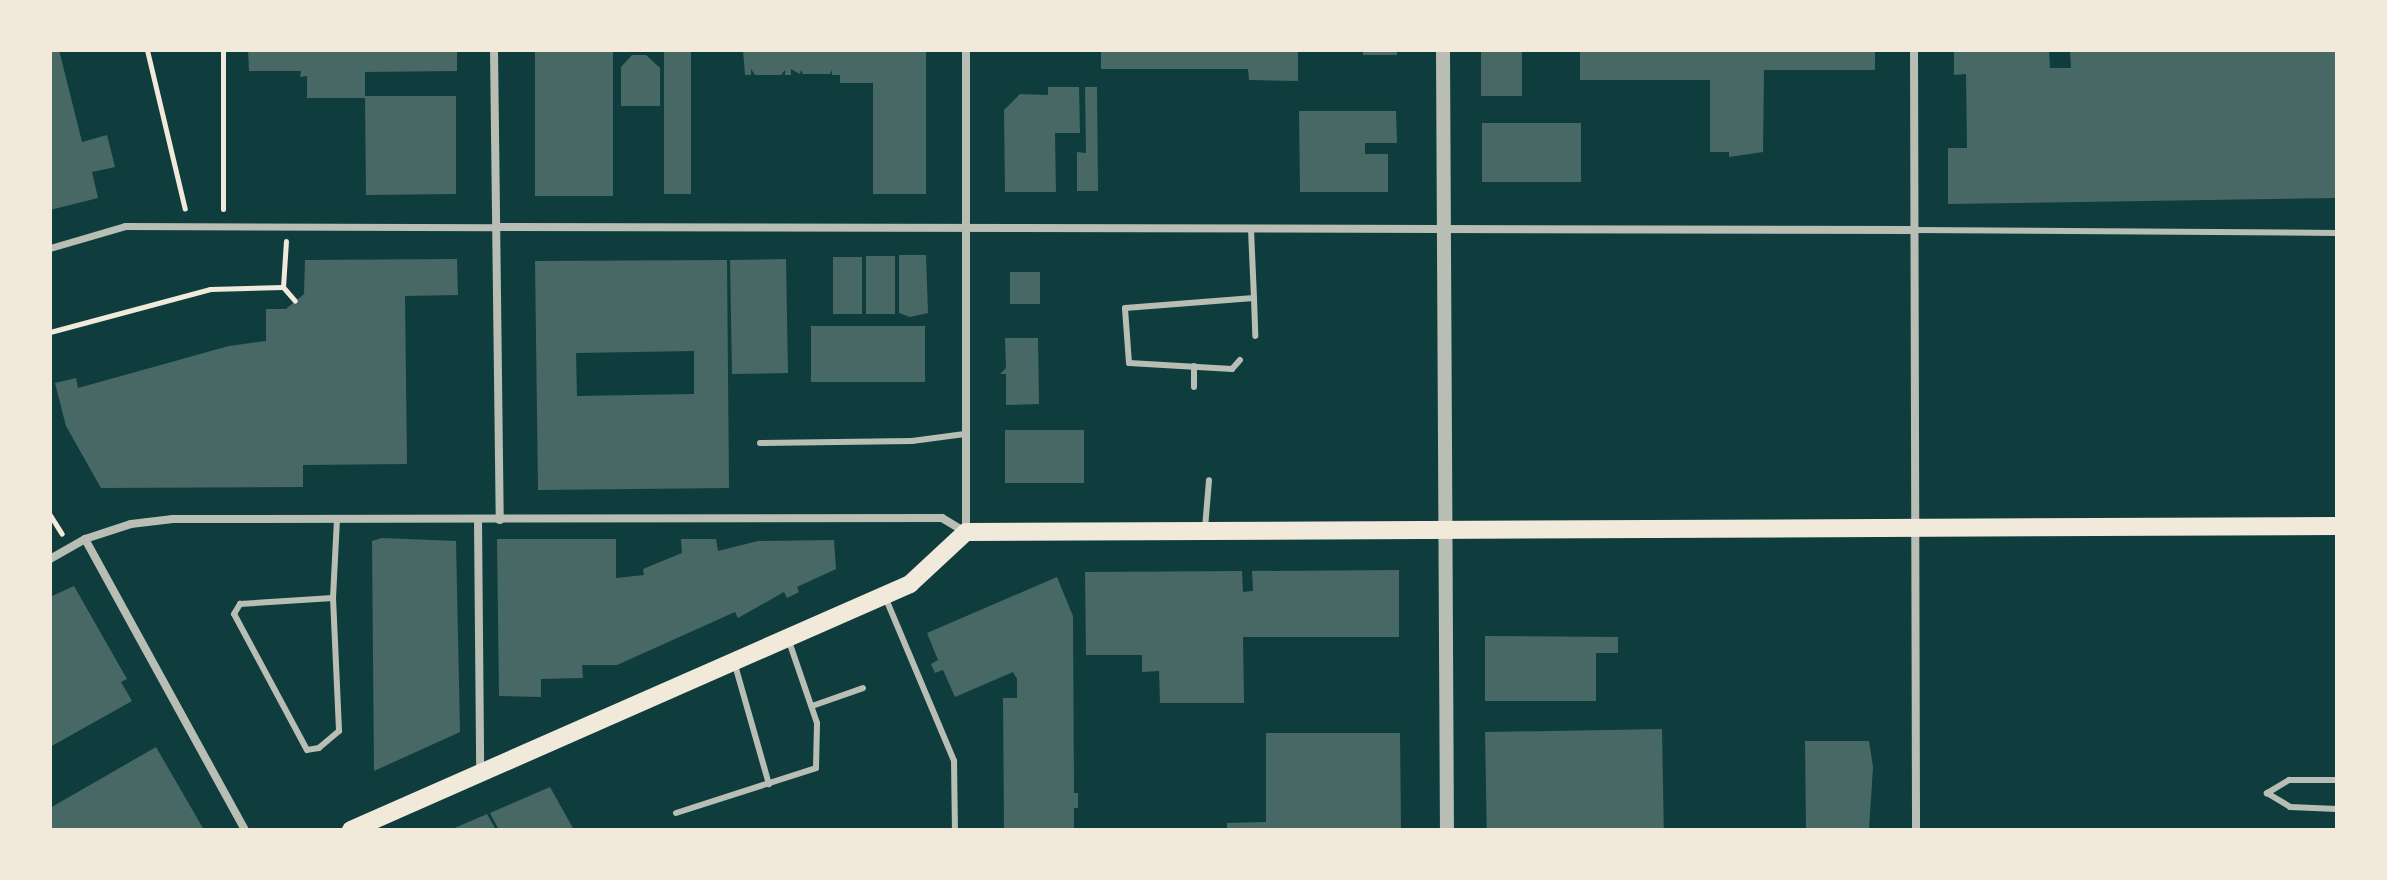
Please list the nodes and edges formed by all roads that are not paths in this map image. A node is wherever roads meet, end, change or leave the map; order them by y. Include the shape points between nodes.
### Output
1 (494, 50) edge
2 (966, 50) edge
3 (1443, 50) edge
4 (1914, 50) edge
5 (498, 227) junction
6 (964, 227) junction
7 (1251, 229) junction
8 (1913, 230) junction
9 (1444, 231) junction
10 (2337, 233) edge
11 (50, 248) edge
12 (1254, 298) junction
13 (1255, 336) dead end
14 (1240, 360) dead end
15 (1194, 366) junction
16 (1194, 387) dead end
17 (965, 434) junction
18 (760, 443) dead end
19 (1209, 480) dead end
20 (337, 519) junction
21 (478, 519) junction
22 (500, 520) junction
23 (2337, 526) edge
24 (1915, 528) junction
25 (1446, 530) junction
26 (1205, 531) junction
27 (966, 532) junction
28 (85, 539) junction
29 (50, 559) edge
30 (884, 595) junction
31 (333, 598) junction
32 (788, 637) junction
33 (734, 661) junction
34 (863, 688) dead end
35 (812, 706) junction
36 (480, 771) junction
37 (2337, 780) edge
38 (769, 784) junction
39 (2337, 809) edge
40 (676, 813) dead end
41 (245, 830) edge
42 (351, 830) edge
43 (955, 830) edge
44 (1447, 830) edge
45 (1916, 830) edge

1 - 5 street
2 - 6 street
3 - 9 street
4 - 8 street
5 - 6 street
5 - 11 street via 125,226
5 - 22 street
6 - 7 street
6 - 17 street
7 - 9 street
7 - 12 lane
8 - 9 street
8 - 10 lane
8 - 24 street
9 - 25 street
12 - 13 lane
12 - 15 lane via 1125,308 1129,363
14 - 15 lane via 1232,369
15 - 16 lane
17 - 18 lane via 912,441
17 - 27 street
19 - 26 lane
20 - 21 street
20 - 28 street via 173,519 131,524
20 - 31 lane
21 - 22 street
21 - 36 street
22 - 27 street via 942,518
23 - 24 main road
24 - 25 main road
24 - 45 street
25 - 26 main road
25 - 44 street
26 - 27 main road
27 - 30 main road via 910,584
28 - 29 street
28 - 41 street
30 - 32 main road
30 - 43 lane via 954,761
31 - 31 lane via 339,731 319,748 307,750 235,609 240,604
32 - 33 main road
32 - 35 lane
33 - 36 main road
33 - 38 lane
34 - 35 lane
35 - 38 lane via 819,743 816,768
36 - 42 main road
37 - 39 lane via 2289,780 2267,793 2290,807
38 - 40 lane

